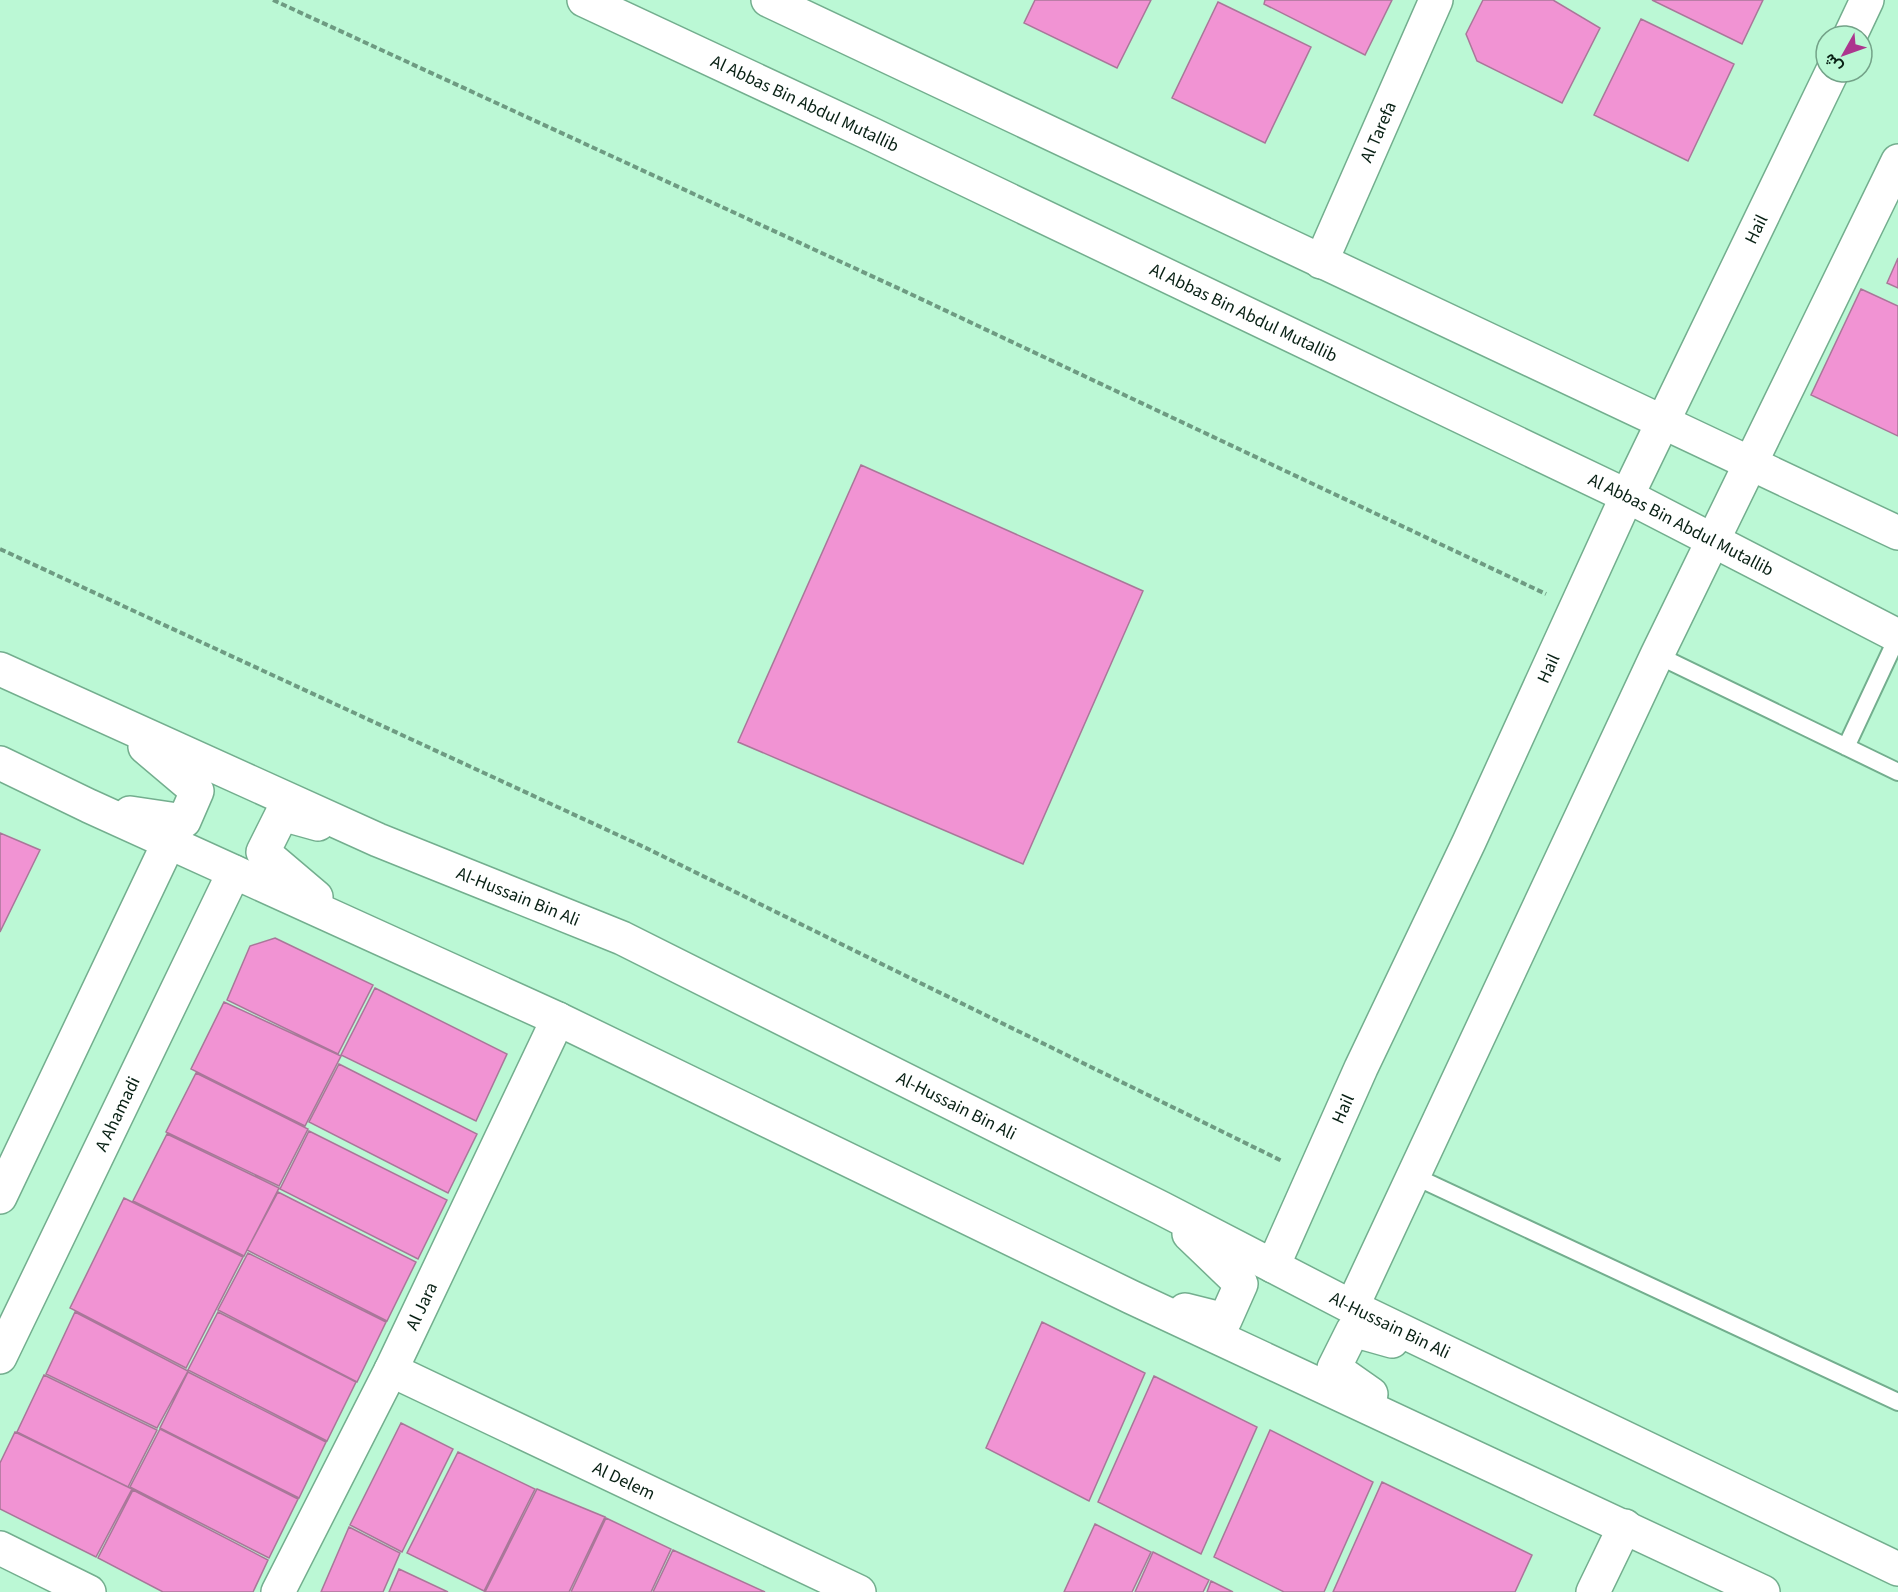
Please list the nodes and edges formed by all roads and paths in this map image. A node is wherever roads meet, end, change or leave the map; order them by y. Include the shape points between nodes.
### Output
1 (273, 0) edge
2 (584, 0) edge
3 (768, 0) edge
4 (1436, 0) edge
5 (1867, 0) edge
6 (1856, 24) edge
7 (1826, 84) edge
8 (1898, 161) edge
9 (1321, 262) junction
10 (1662, 422) junction
11 (1749, 462) junction
12 (1627, 496) junction
13 (1898, 533) edge
14 (1712, 542) junction
15 (0, 549) edge
16 (1548, 595) dead end
17 (1898, 636) edge
18 (1657, 655) junction
19 (0, 669) edge
20 (117, 723) junction
21 (1846, 747) junction
22 (0, 763) edge
23 (1898, 772) edge
24 (89, 806) junction
25 (378, 840) junction
26 (169, 842) junction
27 (234, 872) junction
28 (346, 923) junction
29 (558, 1018) junction
30 (1287, 1164) dead end
31 (1414, 1176) junction
32 (0, 1197) edge
33 (1161, 1208) junction
34 (1273, 1266) junction
35 (1131, 1297) junction
36 (1352, 1307) junction
37 (0, 1357) edge
38 (1469, 1362) junction
39 (391, 1370) junction
40 (1898, 1402) edge
41 (1431, 1438) junction
42 (1624, 1526) junction
43 (0, 1548) edge
44 (1898, 1569) edge
45 (89, 1592) edge
46 (278, 1592) edge
47 (859, 1592) edge
48 (1593, 1592) edge
49 (1763, 1592) edge

1 - 16 path via 902,290
2 - 12 street, Al Abbas Bin Abdul Mutallib
3 - 9 street
4 - 9 street, Al Tarefa
5 - 6 street
7 - 10 street, Hail
8 - 11 street
9 - 10 street
10 - 11 street
10 - 12 street, Hail
11 - 13 street
11 - 14 street
12 - 14 street, Al Abbas Bin Abdul Mutallib
12 - 34 street, Hail
14 - 17 street, Al Abbas Bin Abdul Mutallib
14 - 18 street
15 - 30 path via 644,847
17 - 21 lane
18 - 21 lane
18 - 31 street
19 - 20 street, Al-Hussain Bin Ali
20 - 24 street via 197,791 184,821
20 - 25 street, Al-Hussain Bin Ali
21 - 23 lane
22 - 24 street
24 - 26 street
25 - 28 street via 282,814 263,852
25 - 33 street, Al-Hussain Bin Ali via 622,938
26 - 27 street
26 - 32 street
27 - 28 street
27 - 37 street, A Ahamadi
28 - 29 street
29 - 35 street
29 - 39 street, Al Jara
31 - 36 street
31 - 40 lane
33 - 34 street, Al-Hussain Bin Ali
33 - 35 street via 1241,1284 1225,1320
34 - 36 street, Al-Hussain Bin Ali
35 - 41 street
36 - 38 street, Al-Hussain Bin Ali
38 - 41 street via 1353,1330 1334,1368
38 - 44 street, Al-Hussain Bin Ali
39 - 46 street, Al Jara
39 - 47 street, Al Delem
41 - 42 street
42 - 48 street
42 - 49 street
43 - 45 street

